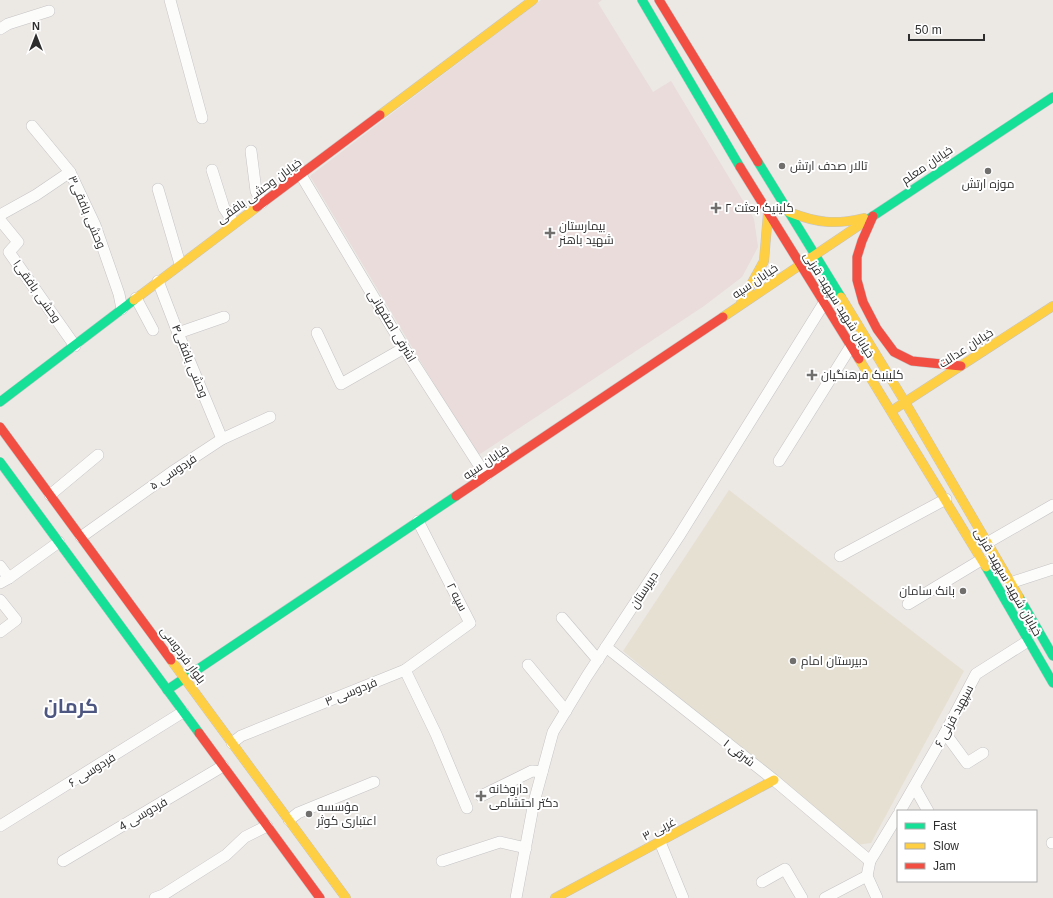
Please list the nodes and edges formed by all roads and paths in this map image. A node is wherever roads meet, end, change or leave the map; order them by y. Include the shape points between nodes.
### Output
1 (170, 0) edge
2 (533, 0) edge
3 (642, 0) edge
4 (659, 0) edge
5 (670, 0) edge
6 (49, 11) dead end
7 (642, 18) dead end
8 (674, 24) junction
9 (0, 29) edge
10 (668, 45) junction
11 (1053, 97) edge
12 (202, 118) dead end
13 (32, 126) dead end
14 (251, 151) dead end
15 (212, 170) dead end
16 (70, 172) junction
17 (301, 175) junction
18 (158, 188) dead end
19 (262, 203) junction
20 (789, 212) junction
21 (768, 213) junction
22 (0, 215) edge
23 (873, 216) junction
24 (0, 220) edge
25 (234, 223) junction
26 (815, 255) junction
27 (180, 264) junction
28 (800, 265) junction
29 (158, 282) junction
30 (136, 298) junction
31 (824, 303) junction
32 (739, 306) junction
33 (1053, 306) edge
34 (122, 309) junction
35 (224, 317) dead end
36 (153, 330) dead end
37 (178, 333) junction
38 (317, 333) dead end
39 (75, 346) junction
40 (851, 346) junction
41 (404, 348) junction
42 (961, 366) junction
43 (0, 402) edge
44 (905, 402) junction
45 (891, 411) junction
46 (270, 416) dead end
47 (0, 427) edge
48 (222, 439) junction
49 (98, 455) dead end
50 (779, 461) dead end
51 (0, 462) edge
52 (486, 476) junction
53 (50, 495) junction
54 (946, 499) junction
55 (1053, 505) edge
56 (418, 521) junction
57 (80, 537) junction
58 (58, 542) junction
59 (987, 543) junction
60 (840, 556) dead end
61 (981, 560) junction
62 (0, 566) edge
63 (1053, 569) edge
64 (4, 580) edge
65 (1011, 584) junction
66 (0, 600) edge
67 (908, 604) dead end
68 (562, 618) dead end
69 (0, 632) edge
70 (1028, 641) junction
71 (606, 647) junction
72 (1053, 656) edge
73 (598, 660) junction
74 (528, 665) dead end
75 (405, 670) junction
76 (185, 679) junction
77 (1053, 683) edge
78 (167, 690) junction
79 (566, 711) junction
80 (183, 712) junction
81 (945, 732) junction
82 (232, 743) junction
83 (983, 753) dead end
84 (223, 766) junction
85 (542, 772) junction
86 (774, 780) junction
87 (374, 782) dead end
88 (915, 788) junction
89 (481, 796) dead end
90 (467, 808) dead end
91 (901, 810) edge
92 (927, 810) edge
93 (897, 817) edge
94 (289, 820) junction
95 (0, 826) edge
96 (267, 826) junction
97 (660, 842) junction
98 (526, 848) junction
99 (63, 861) dead end
100 (442, 861) dead end
101 (870, 861) junction
102 (866, 876) junction
103 (762, 882) dead end
104 (161, 897) edge
105 (320, 898) edge
106 (346, 898) edge
107 (516, 898) edge
108 (555, 898) edge
109 (683, 898) edge
110 (802, 898) edge
111 (825, 898) edge
112 (877, 898) edge

1 - 12 street
2 - 17 main road, خیابان وحشی بافقی
3 - 10 main road, خیابان شهید سپهبد قرنی
4 - 8 main road, خیابان شهید سپهبد قرنی
5 - 8 main road
6 - 9 street
7 - 10 main road
8 - 20 main road, خیابان شهید سپهبد قرنی
10 - 21 main road, خیابان شهید سپهبد قرنی
11 - 23 main road, خیابان معلم
13 - 16 street, وحشی بافقی۳
14 - 19 street via 256,190
15 - 25 street via 224,208
16 - 22 street
16 - 34 street, وحشی بافقی۳ via 95,225
17 - 19 main road, خیابان وحشی بافقی
17 - 41 street, اشرفی اصفهانی
18 - 27 street
19 - 25 main road, خیابان وحشی بافقی
20 - 23 main road via 809,220 827,223 848,222
20 - 26 main road, خیابان شهید سپهبد قرنی
21 - 28 main road, خیابان شهید سپهبد قرنی
21 - 32 main road via 764,261
23 - 26 main road, خیابان معلم
23 - 42 main road via 857,257 857,280 863,302 877,329 894,352 912,361
24 - 39 street, وحشی بافقی۱ via 18,242 9,252
25 - 27 main road, خیابان وحشی بافقی
26 - 28 main road, خیابان سپه
26 - 44 main road, خیابان شهید سپهبد قرنی
27 - 29 main road, خیابان وحشی بافقی
28 - 31 main road, خیابان شهید سپهبد قرنی
28 - 32 main road, خیابان سپه
29 - 30 main road, خیابان وحشی بافقی
29 - 37 street, وحشی بافقی۴
30 - 34 main road, خیابان وحشی بافقی
30 - 36 street
31 - 40 main road, خیابان شهید سپهبد قرنی
31 - 71 street, دبیرستان via 679,536
32 - 52 main road, خیابان سپه
33 - 42 main road, خیابان عدالت
34 - 39 main road, خیابان وحشی بافقی
35 - 37 street
37 - 48 street, وحشی بافقی۴
38 - 41 street via 341,384
39 - 43 main road, خیابان وحشی بافقی
40 - 45 main road, خیابان شهید سپهبد قرنی
40 - 50 street
41 - 52 street, اشرفی اصفهانی
42 - 44 main road, خیابان عدالت
44 - 45 main road, خیابان عدالت
44 - 59 main road, خیابان شهید سپهبد قرنی
45 - 54 main road, خیابان شهید سپهبد قرنی
46 - 48 street, فردوسی ۵
47 - 53 main road, بلوار فردوسی
48 - 57 street, فردوسی ۵
49 - 53 street
51 - 58 main road
52 - 56 main road, خیابان سپه
53 - 57 main road, بلوار فردوسی
54 - 60 street
54 - 61 main road, خیابان شهید سپهبد قرنی
55 - 59 street
56 - 75 street, سپه ۲ via 470,623
56 - 76 main road, خیابان سپه
57 - 76 main road, بلوار فردوسی
58 - 64 street
58 - 78 main road
59 - 65 main road, خیابان شهید سپهبد قرنی
61 - 67 street
61 - 70 main road, خیابان شهید سپهبد قرنی
62 - 64 street
63 - 65 street
65 - 72 main road, خیابان شهید سپهبد قرنی
66 - 69 street via 16,620
68 - 73 street
70 - 77 main road, خیابان شهید سپهبد قرنی
70 - 81 street, سپهبد قرنی ۶ via 976,674
71 - 73 street, دبیرستان
71 - 86 street, شرقی ۱
73 - 79 street, دبیرستان
74 - 79 street
75 - 82 street, فردوسی ۳ via 241,736
75 - 90 street via 436,734
76 - 78 main road, خیابان سپه
76 - 82 main road, بلوار فردوسی
78 - 80 main road
79 - 85 street, دبیرستان via 553,732
80 - 84 main road
80 - 95 street, فردوسی ۶
81 - 83 street via 967,763
81 - 88 street, سپهبد قرنی ۶
82 - 94 main road, بلوار فردوسی
84 - 96 main road
84 - 99 street, فردوسی 4
85 - 89 street via 532,770
85 - 98 street, دبیرستان
86 - 97 main road, ۳ غربی
86 - 101 street, شرقی ۱
87 - 94 street via 298,813
88 - 91 street, سپهبد قرنی ۶
88 - 92 street
93 - 101 street
94 - 106 main road, بلوار فردوسی
96 - 104 street via 245,837 226,855
96 - 105 main road
97 - 108 main road, ۳ غربی
97 - 109 street
98 - 100 street via 500,842
98 - 107 street, دبیرستان
101 - 102 street
102 - 111 street
102 - 112 street
103 - 110 street via 785,869

